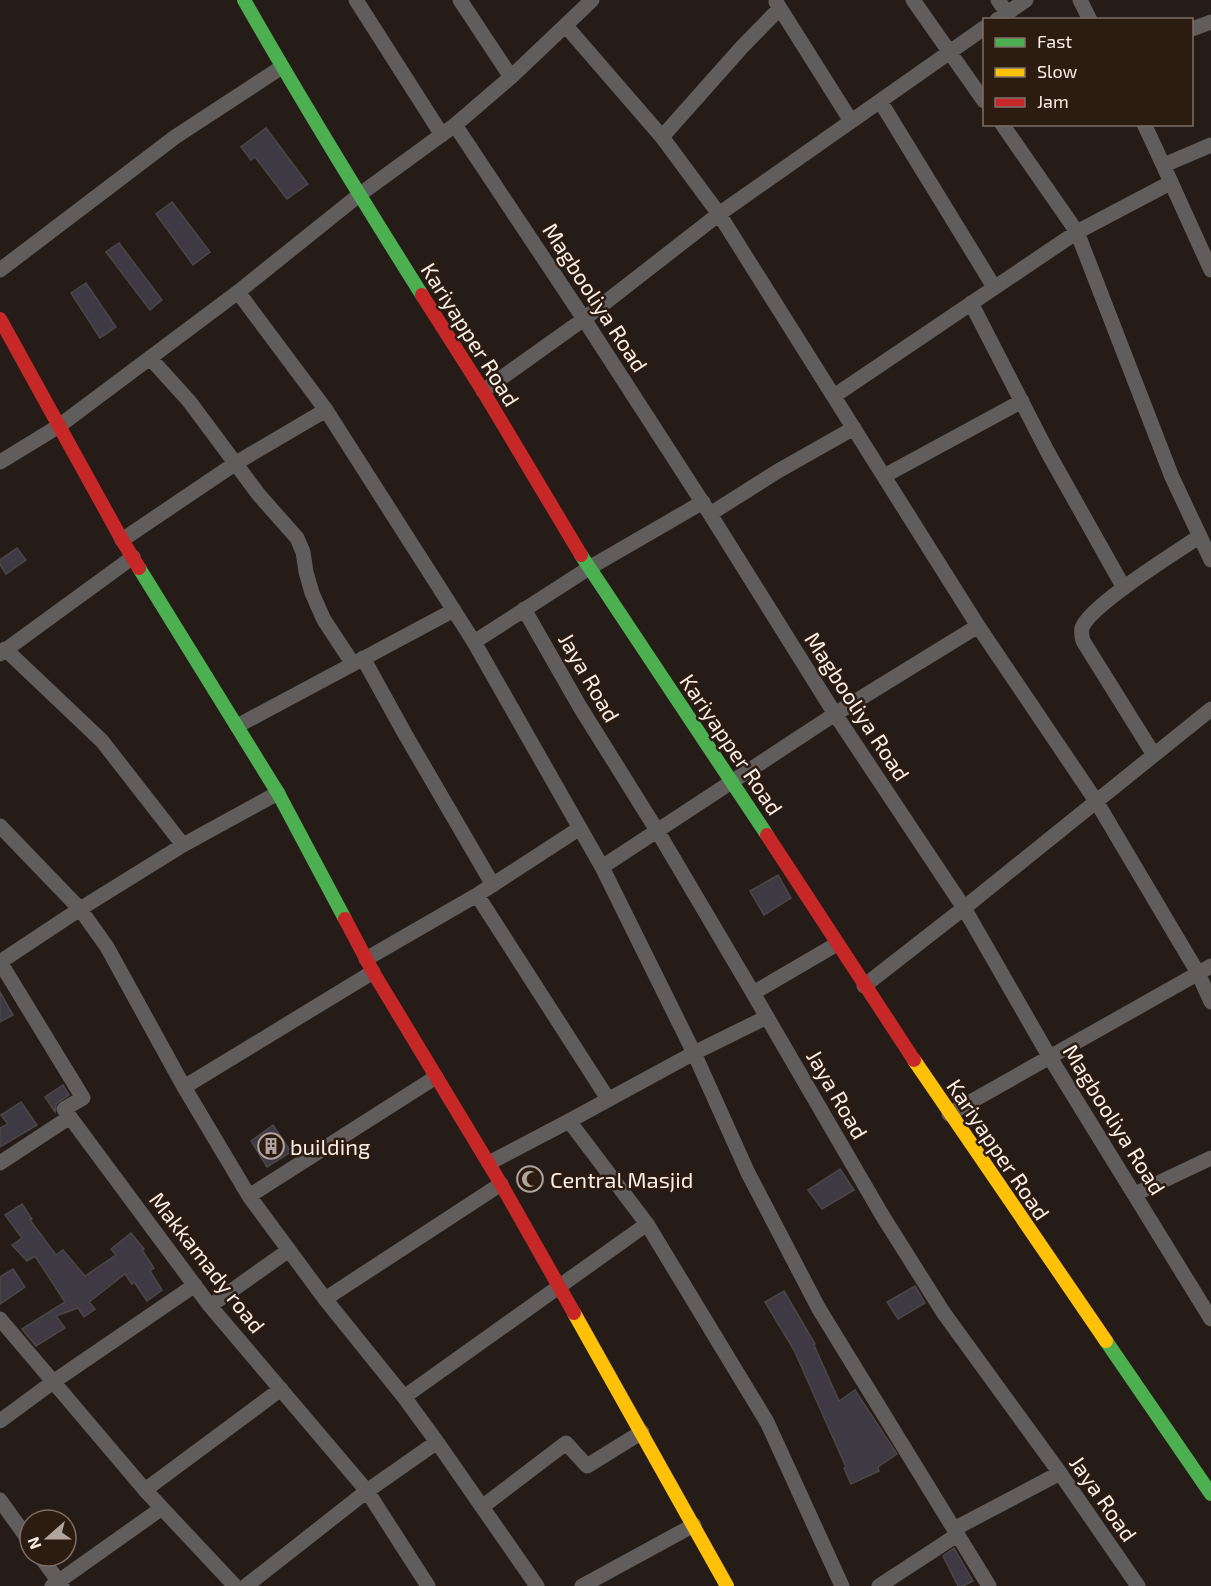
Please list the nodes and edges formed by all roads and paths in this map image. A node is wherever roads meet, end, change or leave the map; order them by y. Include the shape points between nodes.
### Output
1 (244, 0) edge
2 (356, 0) edge
3 (460, 0) edge
4 (913, 0) edge
5 (1026, 0) edge
6 (1080, 0) edge
7 (585, 2) edge
8 (777, 4) edge
9 (1001, 11) edge
10 (1089, 18) edge
11 (1211, 22) edge
12 (566, 26) junction
13 (1193, 28) edge
14 (983, 29) edge
15 (950, 52) junction
16 (282, 67) junction
17 (511, 77) junction
18 (983, 100) edge
19 (880, 101) junction
20 (851, 121) junction
21 (455, 125) junction
22 (1003, 126) edge
23 (1144, 126) edge
24 (442, 135) junction
25 (662, 137) junction
26 (1211, 145) edge
27 (1164, 165) junction
28 (1170, 183) junction
29 (359, 195) junction
30 (719, 214) junction
31 (1077, 232) junction
32 (0, 270) edge
33 (1211, 270) edge
34 (993, 287) junction
35 (238, 292) junction
36 (971, 303) junction
37 (0, 319) edge
38 (584, 319) junction
39 (150, 358) junction
40 (483, 391) junction
41 (834, 396) junction
42 (1022, 402) junction
43 (327, 410) junction
44 (59, 426) junction
45 (854, 428) junction
46 (0, 462) edge
47 (236, 463) junction
48 (884, 476) junction
49 (707, 508) junction
50 (1200, 536) junction
51 (122, 540) junction
52 (133, 557) junction
53 (1211, 560) edge
54 (589, 568) junction
55 (1124, 588) junction
56 (525, 609) junction
57 (454, 610) junction
58 (978, 626) junction
59 (474, 642) junction
60 (2, 651) edge
61 (358, 661) junction
62 (1211, 709) edge
63 (835, 714) junction
64 (237, 726) junction
65 (1154, 755) junction
66 (733, 783) junction
67 (278, 793) junction
68 (1096, 801) junction
69 (0, 826) edge
70 (580, 828) junction
71 (658, 832) junction
72 (183, 845) junction
73 (602, 867) junction
74 (493, 885) junction
75 (477, 895) junction
76 (964, 908) junction
77 (80, 909) junction
78 (837, 944) junction
79 (0, 962) edge
80 (369, 966) junction
81 (1204, 969) edge
82 (864, 986) junction
83 (753, 993) junction
84 (1211, 1002) edge
85 (767, 1017) junction
86 (694, 1053) junction
87 (1049, 1056) junction
88 (436, 1077) junction
89 (184, 1087) junction
90 (608, 1099) junction
91 (949, 1114) junction
92 (70, 1117) junction
93 (569, 1121) junction
94 (1211, 1158) edge
95 (0, 1163) edge
96 (489, 1163) junction
97 (501, 1184) junction
98 (1135, 1194) junction
99 (249, 1196) junction
100 (647, 1224) junction
101 (289, 1250) junction
102 (195, 1285) junction
103 (560, 1286) junction
104 (325, 1299) junction
105 (210, 1306) junction
106 (0, 1319) edge
107 (1211, 1319) edge
108 (53, 1382) junction
109 (281, 1389) junction
110 (404, 1397) junction
111 (0, 1421) edge
112 (642, 1432) junction
113 (437, 1442) junction
114 (1060, 1473) junction
115 (145, 1490) junction
116 (367, 1491) junction
117 (1211, 1494) edge
118 (0, 1500) edge
119 (482, 1507) junction
120 (162, 1508) junction
121 (18, 1525) edge
122 (694, 1525) junction
123 (956, 1532) junction
124 (47, 1568) edge
125 (57, 1584) edge
126 (234, 1586) edge
127 (246, 1586) edge
128 (428, 1586) edge
129 (537, 1586) edge
130 (582, 1586) edge
131 (727, 1586) edge
132 (842, 1586) edge
133 (879, 1586) edge
134 (989, 1586) edge
135 (1138, 1586) edge

1 - 16 street, Kariyapper Road
2 - 24 street
3 - 17 street
4 - 15 street
5 - 9 street
6 - 10 street
7 - 12 street
8 - 20 street
8 - 25 street
11 - 13 street
12 - 17 street
12 - 25 street
14 - 15 street
15 - 18 street
15 - 19 street
16 - 29 street, Kariyapper Road
16 - 32 street via 175,136
17 - 21 street
19 - 20 street
19 - 34 street
20 - 30 street
21 - 24 street
21 - 38 street, Magbooliya Road
22 - 31 street
23 - 27 street
24 - 29 street
25 - 30 street
26 - 27 street
27 - 28 street
28 - 31 street
28 - 33 street
29 - 35 street
29 - 40 street, Kariyapper Road
30 - 38 street
30 - 41 street
31 - 34 street
31 - 50 street via 1172,477
34 - 36 street
35 - 39 street
35 - 43 street
36 - 41 street
36 - 42 street
37 - 44 street
38 - 40 street
38 - 49 street, Magbooliya Road
39 - 44 street
39 - 47 street
40 - 54 street, Kariyapper Road
41 - 45 street
42 - 48 street
42 - 55 street
43 - 47 street
43 - 57 street
44 - 46 street
44 - 51 street
45 - 48 street
45 - 49 street
47 - 51 street
47 - 61 street via 297,538 324,620
48 - 58 street
49 - 54 street
49 - 63 street, Magbooliya Road
50 - 53 street
50 - 55 street
51 - 52 street
52 - 60 street
52 - 64 street
54 - 56 street
54 - 66 street, Kariyapper Road
55 - 65 street via 1088,619 1082,629 1083,641
56 - 59 street
56 - 71 street, Jaya Road
57 - 59 street
57 - 61 street
58 - 63 street
58 - 68 street
59 - 70 street
60 - 72 street via 102,741
61 - 64 street
61 - 74 street
62 - 65 street
63 - 66 street
63 - 76 street, Magbooliya Road
64 - 67 street
65 - 68 street
66 - 71 street
66 - 78 street, Kariyapper Road
67 - 72 street
67 - 80 street
68 - 76 street
68 - 81 street
69 - 77 street
70 - 73 street
70 - 74 street
71 - 73 street
71 - 83 street, Jaya Road
72 - 77 street
73 - 86 street
74 - 75 street
75 - 80 street
75 - 90 street
76 - 82 street
76 - 87 street, Magbooliya Road
77 - 79 street
77 - 89 street via 107,947
78 - 82 street, Kariyapper Road
78 - 83 street
79 - 92 street via 83,1098 64,1109
80 - 88 street
80 - 89 street
81 - 84 street
81 - 87 street
82 - 91 street, Kariyapper Road
83 - 85 street, Jaya Road
85 - 86 street
85 - 114 street, Jaya Road via 943,1312
86 - 90 street
86 - 123 street via 748,1173 819,1309
87 - 91 street
87 - 98 street, Magbooliya Road
88 - 96 street
88 - 99 street
89 - 99 street
90 - 93 street
91 - 117 street, Kariyapper Road
92 - 95 street
92 - 102 street, Makkamady road
93 - 96 street
93 - 100 street
94 - 98 street
96 - 97 street
97 - 103 street
97 - 104 street
98 - 107 street, Magbooliya Road
99 - 101 street
100 - 103 street
100 - 132 street via 767,1422
101 - 104 street
101 - 105 street
102 - 105 street, Makkamady road
102 - 108 street
103 - 110 street
103 - 112 street
104 - 110 street
105 - 109 street, Makkamady road
106 - 108 street
108 - 111 street
108 - 115 street
109 - 115 street
109 - 116 street, Makkamady road
110 - 113 street
112 - 119 street via 587,1466 566,1443
112 - 122 street
113 - 116 street
113 - 119 street
114 - 123 street
114 - 135 street, Jaya Road
115 - 120 street
116 - 127 street
116 - 128 street, Makkamady road
118 - 121 street
119 - 129 street
120 - 125 street
120 - 126 street
122 - 130 street
122 - 131 street
123 - 133 street
123 - 134 street
124 - 125 street

